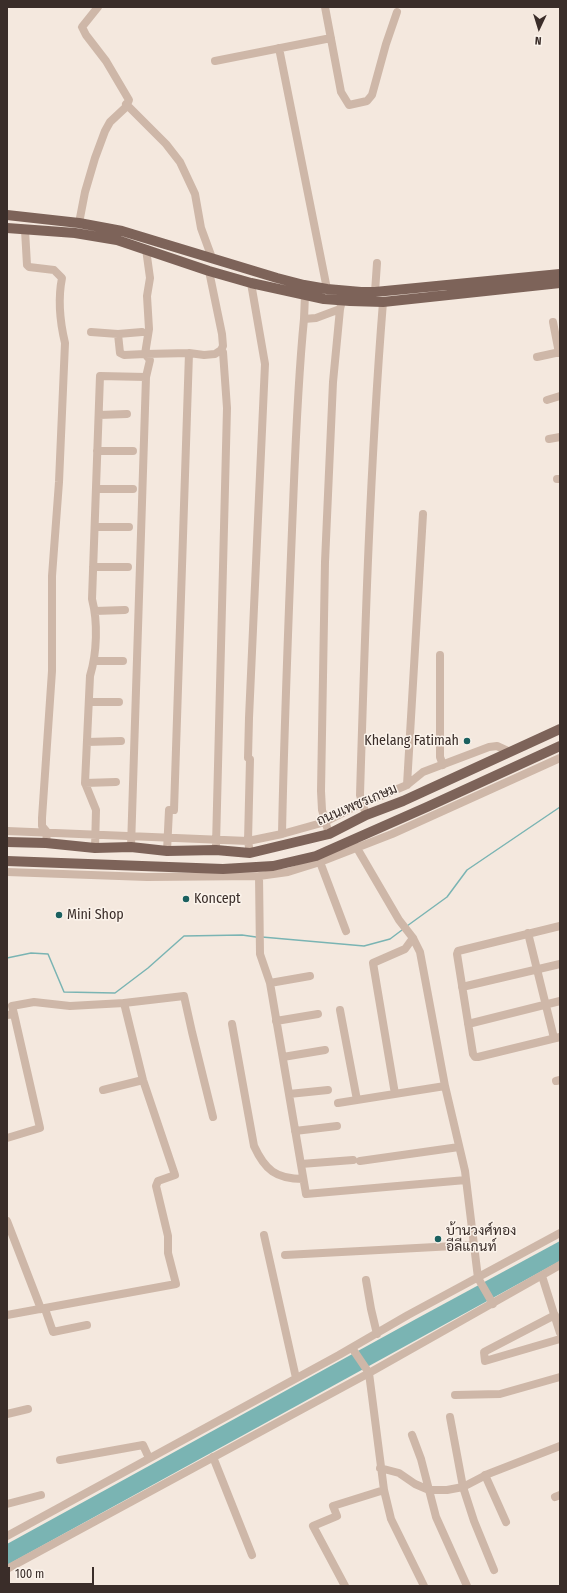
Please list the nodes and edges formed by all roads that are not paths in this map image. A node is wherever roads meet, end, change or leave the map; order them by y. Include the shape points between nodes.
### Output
1 (98, 7) edge
2 (325, 7) edge
3 (397, 12) dead end
4 (331, 38) junction
5 (279, 48) junction
6 (215, 61) dead end
7 (126, 104) junction
8 (7, 215) edge
9 (79, 223) junction
10 (7, 228) edge
11 (25, 230) junction
12 (146, 249) junction
13 (212, 258) junction
14 (377, 263) dead end
15 (209, 271) junction
16 (560, 274) edge
17 (251, 283) junction
18 (560, 283) edge
19 (327, 289) junction
20 (374, 292) junction
21 (305, 295) junction
22 (383, 302) junction
23 (341, 305) junction
24 (304, 319) junction
25 (554, 322) dead end
26 (91, 332) dead end
27 (142, 332) dead end
28 (118, 334) junction
29 (221, 350) junction
30 (189, 353) junction
31 (559, 353) edge
32 (145, 354) junction
33 (537, 357) dead end
34 (146, 377) junction
35 (560, 396) edge
36 (547, 400) dead end
37 (127, 414) dead end
38 (99, 415) junction
39 (560, 437) edge
40 (549, 439) dead end
41 (97, 451) junction
42 (133, 451) dead end
43 (96, 489) junction
44 (133, 489) dead end
45 (423, 514) dead end
46 (95, 527) junction
47 (129, 528) dead end
48 (93, 567) junction
49 (128, 567) dead end
50 (125, 610) dead end
51 (95, 611) junction
52 (440, 655) dead end
53 (95, 661) junction
54 (123, 661) dead end
55 (89, 702) junction
56 (119, 702) dead end
57 (560, 729) edge
58 (121, 741) dead end
59 (87, 742) junction
60 (560, 746) edge
61 (510, 752) junction
62 (560, 758) edge
63 (443, 765) junction
64 (116, 782) dead end
65 (85, 783) junction
66 (407, 785) junction
67 (398, 789) junction
68 (403, 801) junction
69 (362, 803) junction
70 (366, 815) junction
71 (325, 822) junction
72 (7, 831) edge
73 (47, 832) junction
74 (282, 834) junction
75 (329, 834) junction
76 (95, 835) junction
77 (132, 836) junction
78 (168, 838) junction
79 (248, 841) junction
80 (7, 842) edge
81 (46, 843) junction
82 (354, 844) junction
83 (216, 845) junction
84 (131, 847) junction
85 (94, 848) junction
86 (167, 851) junction
87 (250, 853) junction
88 (7, 861) edge
89 (320, 862) junction
90 (7, 872) edge
91 (223, 872) junction
92 (259, 876) junction
93 (560, 926) edge
94 (346, 931) dead end
95 (528, 933) junction
96 (413, 938) junction
97 (560, 964) edge
98 (538, 969) junction
99 (310, 976) dead end
100 (270, 983) junction
101 (462, 987) junction
102 (560, 1001) edge
103 (124, 1003) junction
104 (546, 1005) junction
105 (340, 1010) dead end
106 (318, 1014) dead end
107 (10, 1015) edge
108 (276, 1021) junction
109 (232, 1024) dead end
110 (468, 1024) junction
111 (557, 1037) edge
112 (325, 1050) dead end
113 (283, 1057) junction
114 (143, 1080) junction
115 (445, 1086) junction
116 (103, 1090) dead end
117 (328, 1090) dead end
118 (289, 1094) junction
119 (395, 1094) junction
120 (357, 1100) junction
121 (338, 1103) dead end
122 (213, 1117) dead end
123 (337, 1126) dead end
124 (295, 1131) junction
125 (7, 1138) edge
126 (459, 1147) junction
127 (301, 1164) junction
128 (304, 1179) junction
129 (466, 1180) junction
130 (7, 1221) edge
131 (560, 1233) edge
132 (264, 1235) dead end
133 (473, 1245) junction
134 (285, 1255) dead end
135 (560, 1265) edge
136 (542, 1276) junction
137 (478, 1278) junction
138 (366, 1280) dead end
139 (493, 1304) junction
140 (43, 1309) junction
141 (7, 1315) edge
142 (555, 1315) junction
143 (86, 1325) dead end
144 (560, 1333) edge
145 (377, 1334) junction
146 (560, 1339) edge
147 (352, 1348) junction
148 (369, 1373) junction
149 (560, 1377) edge
150 (296, 1378) junction
151 (455, 1395) dead end
152 (28, 1409) dead end
153 (7, 1414) edge
154 (450, 1417) dead end
155 (412, 1435) dead end
156 (560, 1446) edge
157 (213, 1457) junction
158 (148, 1458) junction
159 (60, 1460) dead end
160 (380, 1468) junction
161 (484, 1475) junction
162 (463, 1487) junction
163 (384, 1490) junction
164 (429, 1490) junction
165 (42, 1496) dead end
166 (7, 1504) edge
167 (506, 1522) dead end
168 (7, 1536) edge
169 (252, 1555) dead end
170 (7, 1569) edge
171 (494, 1570) dead end
172 (342, 1584) edge
173 (424, 1586) edge
174 (467, 1586) edge

1 - 7 street via 82,27 129,100
2 - 4 street
3 - 4 street via 375,90 366,101 349,105 341,92
4 - 5 street
5 - 6 street
5 - 19 street
7 - 9 street via 105,132 91,172
7 - 13 street via 166,144 180,162 195,194 201,228
8 - 9 main road
9 - 13 main road via 122,231
10 - 11 main road
11 - 12 main road via 75,233
11 - 73 street via 27,265 54,270 62,278 60,287 65,343 52,576 52,671 42,818 42,826
12 - 15 main road
12 - 32 street via 150,278 149,329
13 - 19 main road via 277,278
14 - 20 street
15 - 17 main road
15 - 29 street via 222,334
16 - 20 main road
17 - 21 main road
17 - 79 street via 265,364 249,718
18 - 22 main road
19 - 20 main road
21 - 23 main road
21 - 24 street
22 - 23 main road
22 - 69 street via 376,388 366,602 360,794
23 - 24 street via 316,318
23 - 71 street via 333,382 324,598 321,791
24 - 74 street via 284,722
25 - 31 street
26 - 28 street
27 - 28 street
28 - 32 street via 120,353
29 - 30 street via 215,354
29 - 83 street via 227,408
30 - 32 street
30 - 78 street via 174,810 169,810
31 - 33 street
32 - 34 street via 150,360
34 - 38 street via 100,376
34 - 77 street
35 - 36 street
37 - 38 street
38 - 41 street
39 - 40 street
41 - 42 street
41 - 43 street
43 - 44 street
43 - 46 street
45 - 66 street
46 - 47 street
46 - 48 street
48 - 49 street
48 - 51 street via 92,599
50 - 51 street
51 - 53 street
52 - 63 street via 440,757
53 - 54 street
53 - 55 street via 90,676
55 - 56 street
55 - 59 street
57 - 61 main road, ถนนเพชรเกษม
58 - 59 street
59 - 65 street
60 - 82 main road, ถนนเพชรเกษม
61 - 63 street via 497,746 489,747
61 - 68 main road, ถนนเพชรเกษม
62 - 82 street via 392,834
63 - 66 street via 423,772
64 - 65 street
65 - 76 street via 96,810
66 - 67 street
67 - 68 street
67 - 69 street
68 - 70 main road, ถนนเพชรเกษม
69 - 70 street
69 - 71 street
70 - 75 main road, ถนนเพชรเกษม
71 - 74 street
71 - 75 street
72 - 73 street
73 - 76 street
73 - 81 street
74 - 79 street
75 - 87 main road, ถนนเพชรเกษม
76 - 77 street
76 - 85 street
77 - 78 street
77 - 84 street
78 - 83 street
78 - 86 street
79 - 83 street
79 - 87 street
80 - 81 main road, ถนนเพชรเกษม
81 - 85 main road, ถนนเพชรเกษม
82 - 89 street
82 - 91 main road, ถนนเพชรเกษม via 273,866
82 - 96 street via 399,920
83 - 86 main road, ถนนเพชรเกษม
83 - 87 main road, ถนนเพชรเกษม
84 - 85 main road, ถนนเพชรเกษม
84 - 86 main road, ถนนเพชรเกษม
88 - 91 main road, ถนนเพชรเกษม
89 - 92 street via 288,872
89 - 94 street
90 - 91 street via 147,877
91 - 92 street
92 - 100 street via 260,954
93 - 95 street
95 - 98 street
95 - 101 street via 458,951
96 - 115 street via 420,952
96 - 119 street via 405,949 373,963
97 - 98 street
98 - 101 street
98 - 104 street
99 - 100 street
100 - 108 street
101 - 110 street
102 - 104 street
103 - 107 street via 62,1005 34,1002 12,1006
103 - 114 street
103 - 122 street via 184,996
104 - 110 street
104 - 111 street
105 - 120 street
106 - 108 street
107 - 125 street via 40,1128
108 - 113 street
109 - 128 street via 254,1146 272,1172 284,1178
110 - 111 street via 475,1057
112 - 113 street
113 - 118 street
114 - 116 street
114 - 140 street via 175,1175 158,1181 156,1188 176,1284
115 - 119 street
115 - 126 street
117 - 118 street
118 - 124 street
119 - 120 street
120 - 121 street
123 - 124 street
124 - 127 street
126 - 127 street
126 - 129 street
127 - 128 street
128 - 129 street via 306,1194
129 - 133 street
130 - 140 street
131 - 137 street
132 - 150 street
133 - 134 street
133 - 137 street
135 - 136 street
136 - 139 street
136 - 142 street
137 - 139 street
137 - 145 street
138 - 145 street
139 - 148 street
140 - 141 street
140 - 143 street via 53,1332
142 - 144 street
142 - 146 street via 484,1352 486,1361
145 - 147 street
147 - 148 street
147 - 150 street
148 - 157 street
148 - 160 street
149 - 151 street via 500,1394
150 - 158 street
152 - 153 street
154 - 162 street
155 - 164 street
156 - 161 street
157 - 169 street
157 - 170 street
158 - 159 street via 143,1445
158 - 168 street
160 - 163 street
160 - 164 street via 399,1473
161 - 162 street
161 - 167 street
162 - 164 street
162 - 171 street
163 - 172 street via 333,1506 337,1516 313,1526
163 - 173 street via 391,1519
164 - 174 street via 436,1516
165 - 166 street

